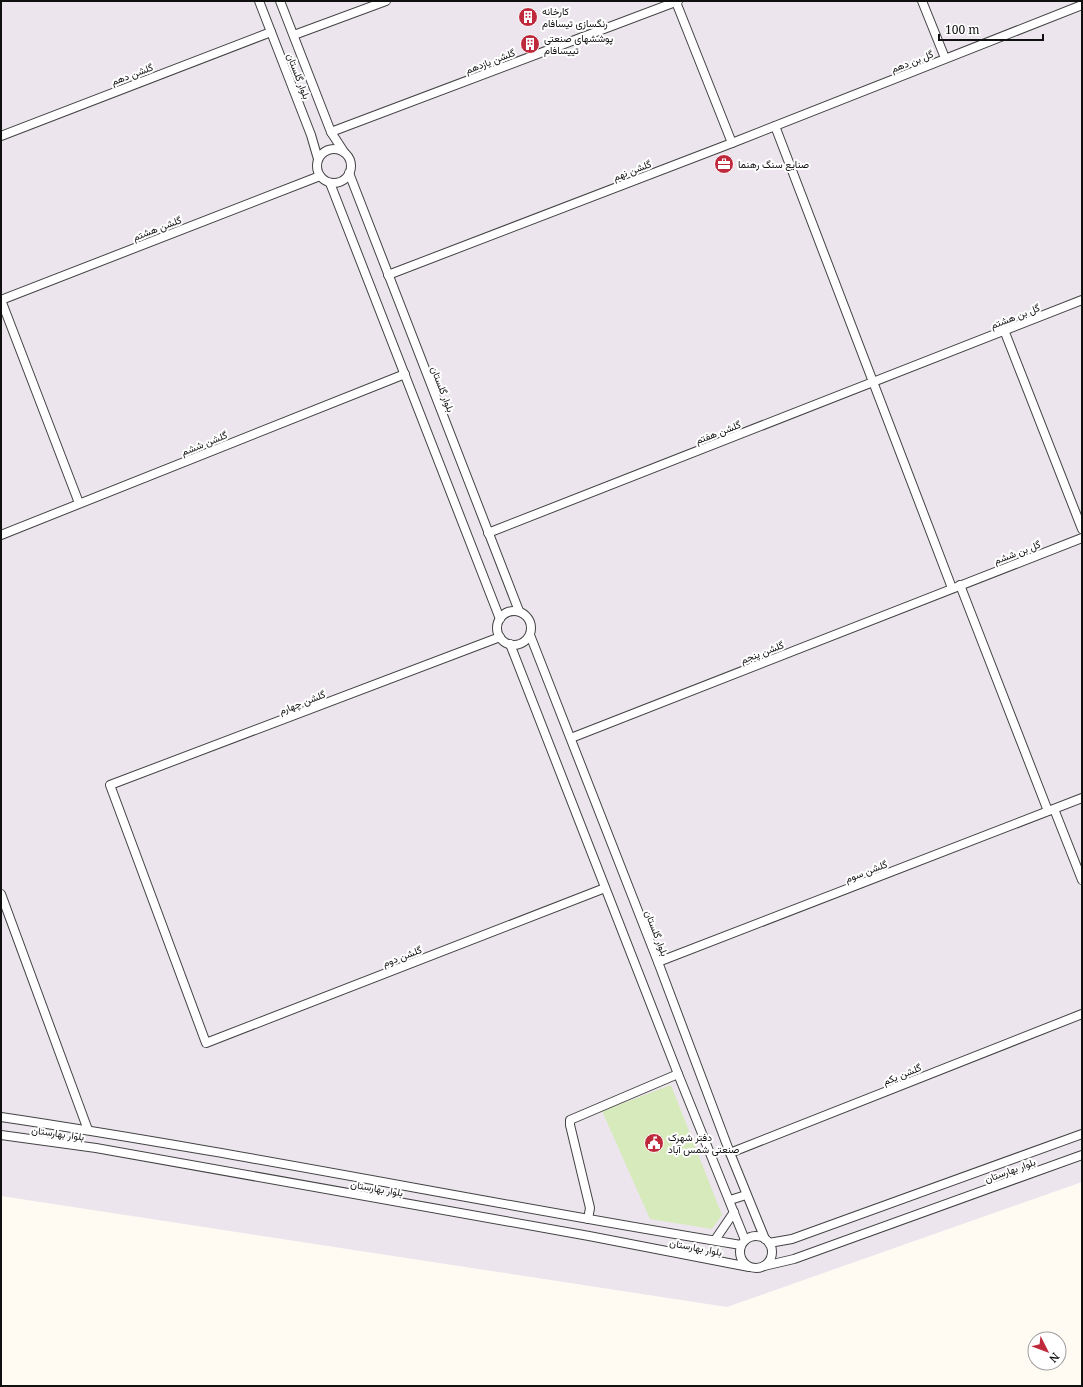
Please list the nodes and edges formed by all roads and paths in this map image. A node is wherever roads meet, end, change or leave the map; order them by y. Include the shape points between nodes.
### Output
1 (259, 1) edge
2 (280, 1) edge
3 (386, 1) edge
4 (922, 1) edge
5 (677, 2) edge
6 (1082, 5) edge
7 (271, 32) junction
8 (294, 35) junction
9 (945, 58) junction
10 (883, 83) joint
11 (775, 126) junction
12 (331, 132) junction
13 (1, 136) edge
14 (732, 142) junction
15 (344, 152) junction
16 (318, 159) junction
17 (349, 173) junction
18 (320, 176) junction
19 (330, 183) junction
20 (388, 275) junction
21 (1, 300) edge
22 (1082, 300) edge
23 (1004, 330) junction
24 (955, 350) joint
25 (405, 374) junction
26 (872, 382) junction
27 (80, 503) junction
28 (1082, 529) edge
29 (488, 533) junction
30 (1, 534) edge
31 (1082, 538) edge
32 (956, 587) junction
33 (519, 611) junction
34 (500, 619) junction
35 (530, 635) junction
36 (500, 637) junction
37 (510, 644) junction
38 (571, 738) junction
39 (1082, 798) edge
40 (1051, 810) junction
41 (1082, 880) edge
42 (605, 888) junction
43 (1, 894) edge
44 (658, 962) junction
45 (1082, 1014) edge
46 (206, 1043) joint
47 (678, 1074) junction
48 (1, 1117) edge
49 (88, 1130) junction
50 (1082, 1134) edge
51 (1, 1135) edge
52 (730, 1153) junction
53 (1082, 1154) edge
54 (746, 1195) junction
55 (730, 1200) junction
56 (734, 1212) junction
57 (588, 1219) junction
58 (715, 1240) junction
59 (767, 1241) junction
60 (743, 1243) junction
61 (764, 1266) junction
62 (749, 1267) junction

1 - 7 street, بلوار گلستان
2 - 8 street, بلوار گلستان
3 - 8 street
4 - 9 street
5 - 12 street, گلشن یازدهم
5 - 14 street
6 - 9 street, گل بن دهم
7 - 13 street, گلشن دهم
7 - 16 street, بلوار گلستان
8 - 12 street, بلوار گلستان
9 - 10 street, گل بن دهم
10 - 11 street, گلشن نهم
11 - 14 street, گلشن نهم
11 - 26 street
12 - 15 street, بلوار گلستان
14 - 20 street, گلشن نهم
15 - 16 street via 337,149 329,150
15 - 17 street via 350,162
16 - 18 street via 317,168
17 - 19 street via 343,180
17 - 20 street, بلوار گلستان
18 - 19 street
18 - 21 street, گلشن هشتم
19 - 25 street
20 - 29 street, بلوار گلستان
21 - 27 street
22 - 23 street, گل بن هشتم
23 - 24 street, گل بن هشتم
23 - 28 street
24 - 26 street, گلشن هفتم
25 - 27 street, گلشن ششم
25 - 34 street
26 - 29 street, گلشن هفتم
26 - 32 street
27 - 30 street, گلشن ششم
29 - 33 street, بلوار گلستان
31 - 32 street, گل بن ششم
32 - 38 street, گلشن پنجم
32 - 40 street
33 - 34 street via 508,612
33 - 35 street via 531,624
34 - 36 street via 497,628
35 - 37 street via 519,644
35 - 38 street, بلوار گلستان
36 - 37 street
36 - 46 street, گلشن چهارم via 110,785
37 - 42 street
38 - 44 street, بلوار گلستان
39 - 40 street, گلشن سوم
40 - 41 street
40 - 44 street, گلشن سوم
42 - 46 street, گلشن دوم
42 - 47 street
43 - 49 street
44 - 52 street, بلوار گلستان
45 - 52 street, گلشن یکم
47 - 55 street
47 - 57 street via 570,1120 590,1208
48 - 49 street, بلوار بهارستان
49 - 57 street, بلوار بهارستان
50 - 59 street, بلوار بهارستان via 792,1239
51 - 62 street, بلوار بهارستان via 96,1148
52 - 54 street, بلوار گلستان
53 - 61 street, بلوار بهارستان via 794,1259
54 - 55 street
54 - 59 street, بلوار گلستان
55 - 56 street
56 - 58 street
56 - 60 street
57 - 58 street, بلوار بهارستان
58 - 60 street, بلوار بهارستان
59 - 60 street via 755,1236
59 - 61 street via 772,1254
60 - 62 street via 740,1255
61 - 62 street

